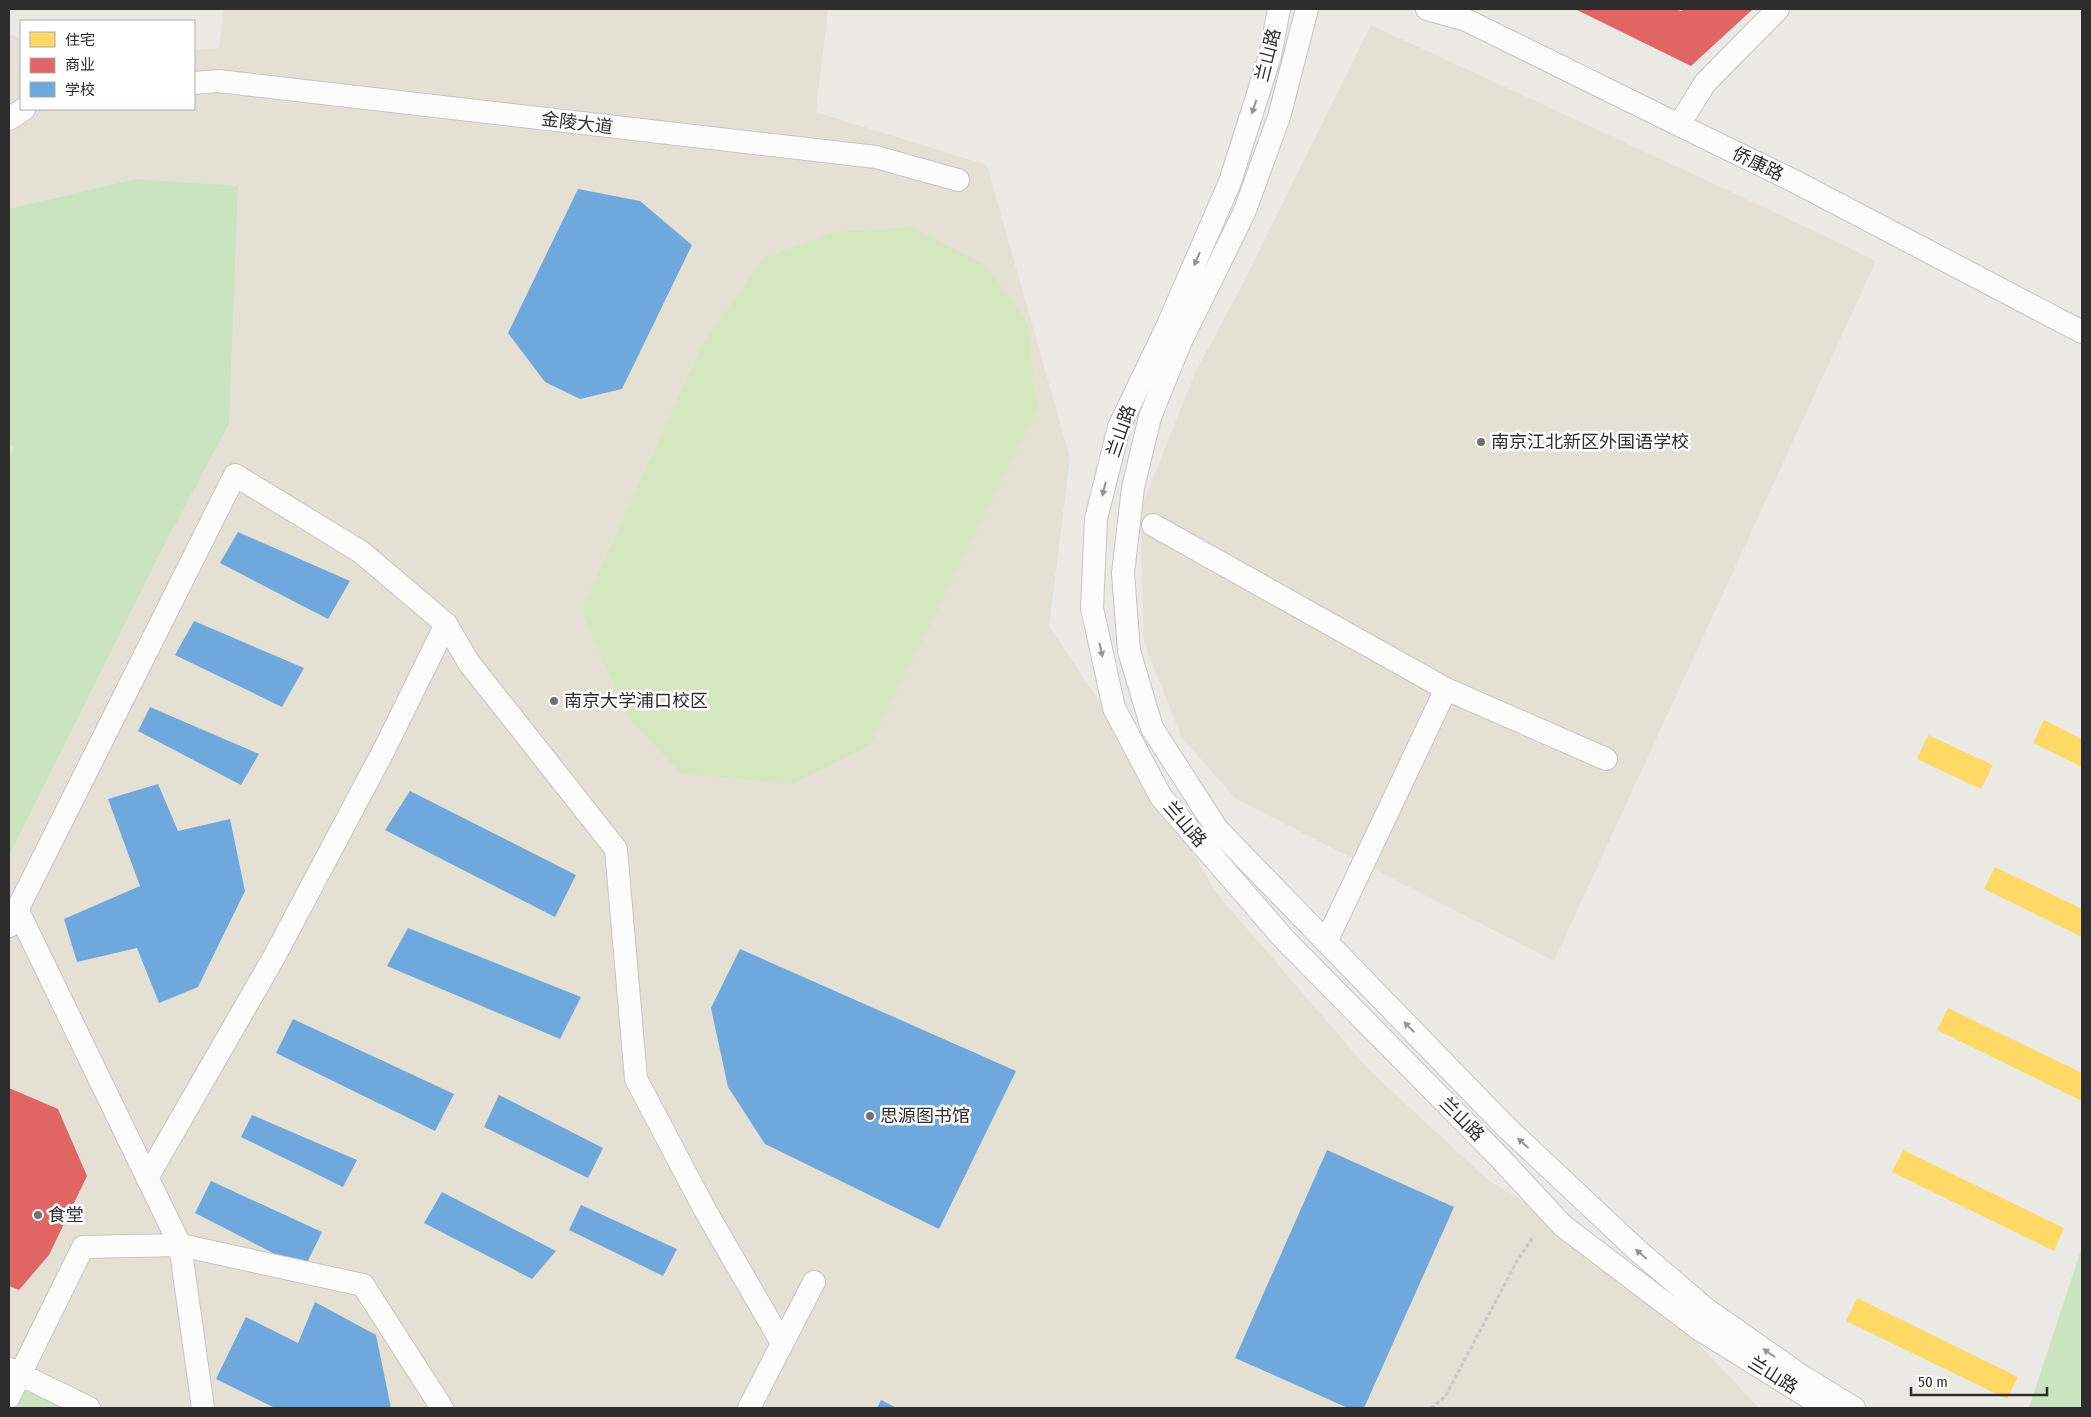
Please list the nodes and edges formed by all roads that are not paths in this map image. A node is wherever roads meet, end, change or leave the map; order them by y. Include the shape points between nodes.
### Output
1 (1279, 9) edge
2 (1307, 9) edge
3 (1427, 9) edge
4 (1778, 9) edge
5 (195, 83) edge
6 (22, 110) edge
7 (9, 119) edge
8 (1679, 125) junction
9 (958, 180) dead end
10 (2082, 332) edge
11 (1153, 525) dead end
12 (446, 624) junction
13 (1446, 689) junction
14 (1606, 759) dead end
15 (13, 917) edge
16 (1326, 942) junction
17 (147, 1178) junction
18 (180, 1245) junction
19 (814, 1282) dead end
20 (782, 1343) junction
21 (14, 1371) edge
22 (9, 1397) edge
23 (89, 1408) edge
24 (203, 1408) edge
25 (442, 1408) edge
26 (749, 1408) edge
27 (1826, 1408) edge
28 (1854, 1408) edge

1 -> 27 street, 兰山路 via 1270,56 1230,182 1167,327 1119,426 1096,519 1092,608 1114,708 1160,797 1284,939 1500,1157 1563,1226 1698,1329
2 - 16 street, 兰山路 via 1279,117 1244,213 1180,343 1150,417 1133,488 1123,573 1129,651 1152,728 1217,829
3 - 8 street, 侨康路 via 1466,20
4 - 8 street via 1705,82
5 - 9 street, 金陵大道 via 218,81 876,157
6 - 7 street
8 - 10 street, 侨康路 via 1794,181
11 - 13 street
12 - 15 street via 361,552 235,476
12 - 17 street via 385,748 274,957
12 - 20 street via 469,663 616,848 636,1079 705,1210
13 - 14 street
13 - 16 street
15 - 17 street
28 -> 16 street, 兰山路 via 1802,1377 1706,1309 1637,1250 1506,1127
17 - 18 street
18 - 21 street via 83,1248
18 - 24 street
18 - 25 street via 363,1286
19 - 20 street
20 - 26 street
21 - 22 street
21 - 23 street

